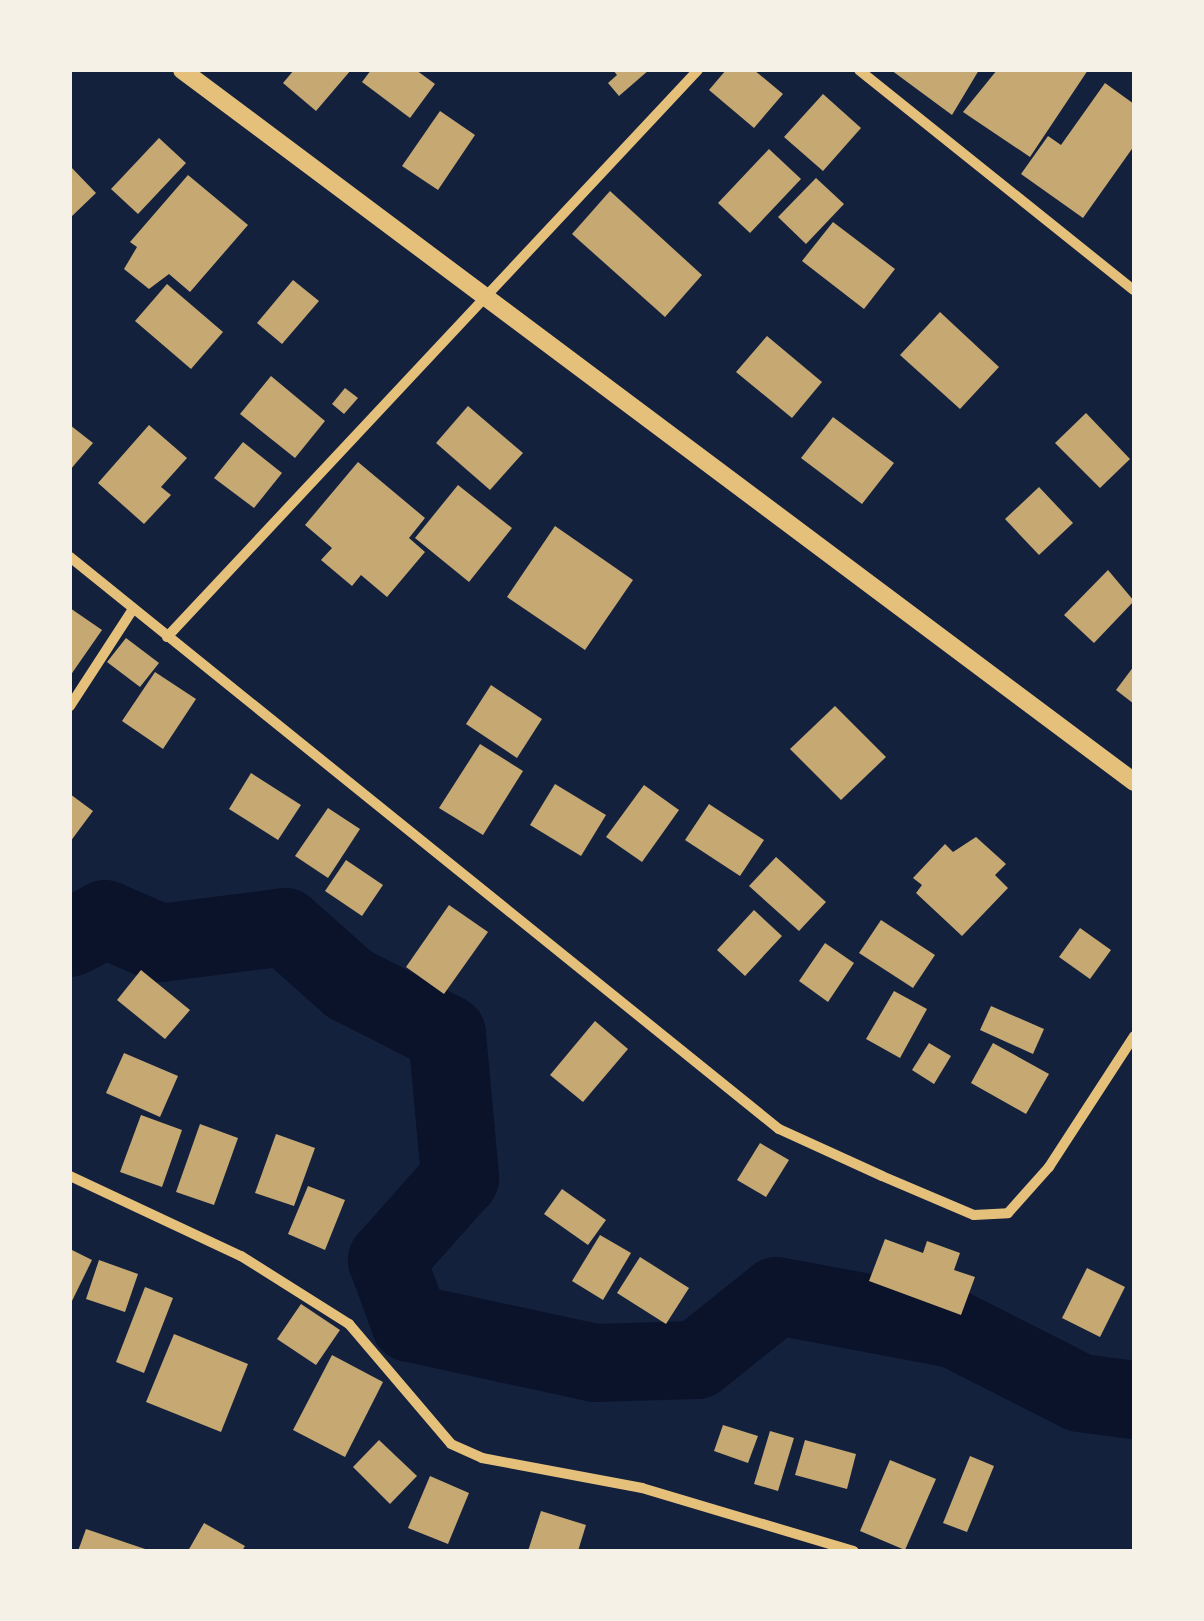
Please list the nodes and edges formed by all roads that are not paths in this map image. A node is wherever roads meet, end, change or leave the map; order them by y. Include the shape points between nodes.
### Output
1 (182, 70) edge
2 (698, 70) edge
3 (859, 70) edge
4 (1134, 290) edge
5 (482, 299) junction
6 (70, 557) edge
7 (133, 609) junction
8 (167, 637) junction
9 (70, 706) edge
10 (1134, 782) edge
11 (1134, 1036) edge
12 (70, 1176) edge
13 (854, 1551) edge

1 - 5 street
2 - 5 street
3 - 4 street
5 - 8 street
5 - 10 street
6 - 7 street
7 - 8 street
7 - 9 street
8 - 11 street via 779,1130 974,1215 994,1218 1022,1204
12 - 13 street via 241,1256 349,1324 451,1444 482,1458 642,1488

